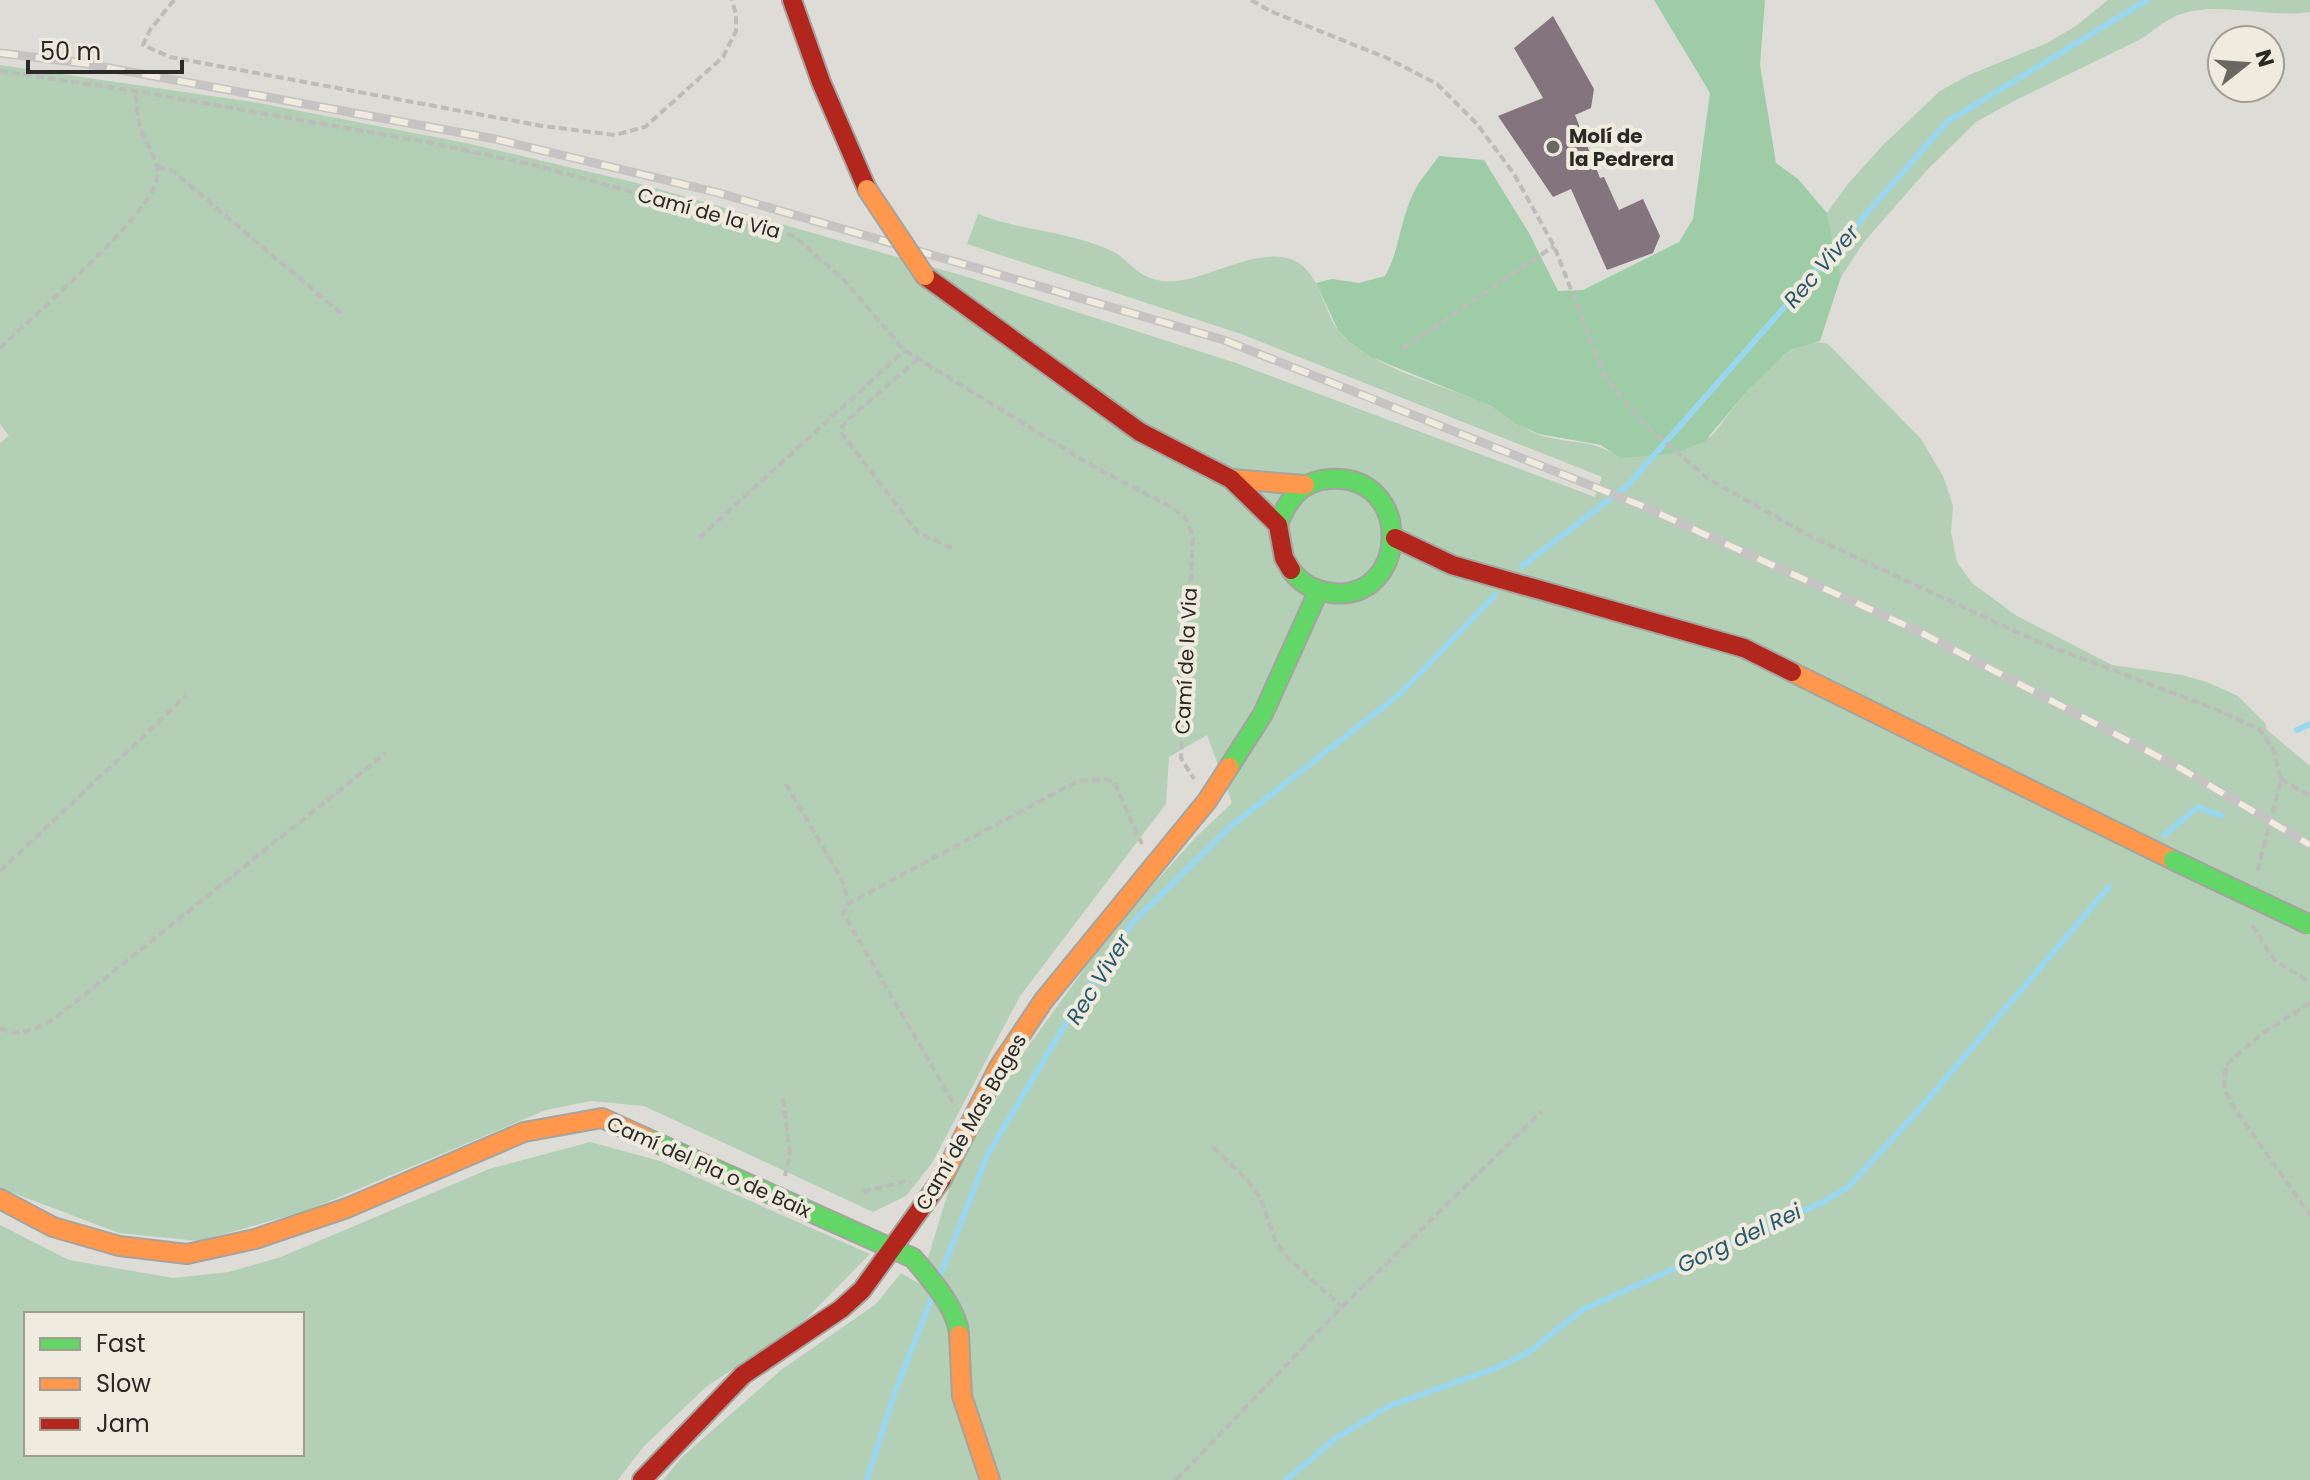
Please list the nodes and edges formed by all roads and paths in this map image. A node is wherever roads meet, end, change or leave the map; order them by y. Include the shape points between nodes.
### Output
1 (174, 0) edge
2 (732, 0) edge
3 (792, 0) edge
4 (1251, 0) edge
5 (0, 71) edge
6 (135, 91) junction
7 (158, 166) junction
8 (1554, 246) junction
9 (344, 316) dead end
10 (0, 348) edge
11 (1402, 349) dead end
12 (904, 350) junction
13 (918, 359) junction
14 (1231, 479) junction
15 (1305, 485) junction
16 (1278, 525) junction
17 (699, 538) dead end
18 (1395, 538) junction
19 (954, 549) dead end
20 (1452, 565) junction
21 (1424, 569) dead end
22 (1318, 592) junction
23 (186, 696) dead end
24 (386, 753) dead end
25 (2281, 779) junction
26 (786, 784) dead end
27 (2310, 796) edge
28 (1207, 801) junction
29 (1140, 853) dead end
30 (0, 871) edge
31 (2255, 886) dead end
32 (849, 903) junction
33 (2253, 913) dead end
34 (2310, 925) edge
35 (2310, 982) edge
36 (2310, 1003) edge
37 (0, 1028) edge
38 (783, 1099) dead end
39 (959, 1111) dead end
40 (1542, 1111) dead end
41 (1213, 1147) dead end
42 (917, 1184) dead end
43 (863, 1192) dead end
44 (780, 1198) junction
45 (0, 1199) edge
46 (2310, 1215) edge
47 (894, 1249) junction
48 (1342, 1307) junction
49 (642, 1480) edge
50 (990, 1480) edge
51 (1176, 1480) edge

1 - 2 path via 143,45 170,57 615,135 645,127 723,57 736,31
3 - 14 street, bridge via 867,189 925,276 1140,432
4 - 8 path via 1437,84 1477,124 1514,174
5 - 6 path, Camí de la Via
6 - 7 path via 140,126
6 - 12 path, Camí de la Via via 368,130 534,165 794,236 842,278
7 - 9 path via 174,172
7 - 10 path via 151,193 125,227
8 - 11 path
8 - 25 path via 1606,379 1642,422 1707,478 1810,536 2036,641 2259,729 2273,749
12 - 13 path, Camí de la Via
12 - 17 path
13 - 19 path via 840,431 918,533
13 - 28 path, Camí de la Via via 1187,520 1193,538 1181,758
14 - 15 street
14 - 16 street
15 - 16 street via 1288,502
15 - 18 street via 1329,477 1354,480 1376,492 1390,513
16 - 22 street via 1285,566
18 - 20 street
18 - 22 street via 1388,573 1341,595
20 - 21 street
20 - 34 street, bridge via 1744,648
22 - 28 street, Camí de Mas Bages via 1263,714
23 - 30 path
24 - 37 path via 54,1019 16,1034
25 - 27 path
25 - 31 path
26 - 32 path via 843,882
28 - 47 street, Camí de Mas Bages via 1044,1000 999,1067 939,1185
29 - 32 path via 1142,844 1114,782 1078,781
32 - 39 path via 843,913
33 - 35 path via 2252,926 2274,960
36 - 46 path via 2226,1065 2224,1089
38 - 44 path via 790,1154
40 - 48 path
41 - 48 path via 1260,1197 1275,1240 1289,1259
42 - 43 path via 906,1181
44 - 45 street, Camí del Pla o de Baix via 602,1118 524,1132 347,1208 255,1239 187,1254 119,1246 53,1227
44 - 47 street, Camí del Pla o de Baix
47 - 49 street, Camí de Mas Bages via 841,1309 743,1375
47 - 50 street, Camí del Pla o de Baix via 913,1258 959,1325 962,1396
48 - 51 path

